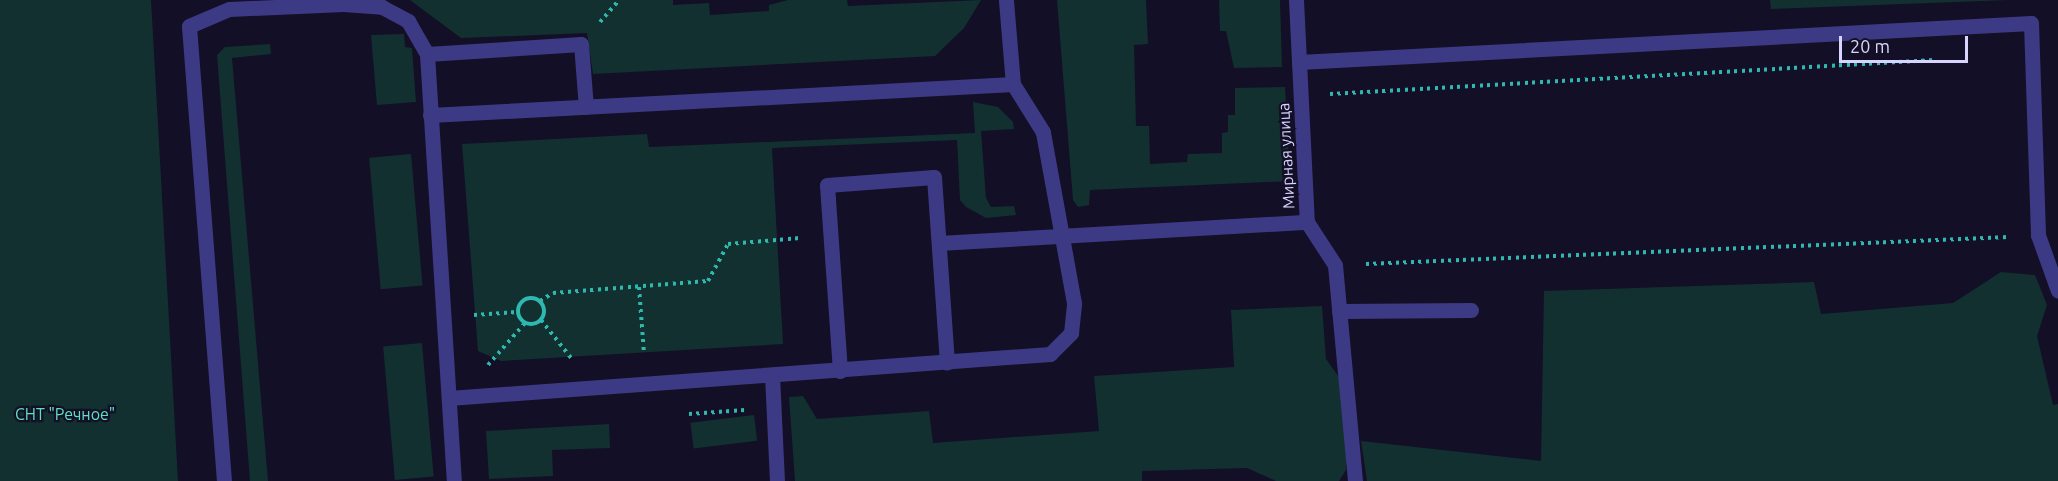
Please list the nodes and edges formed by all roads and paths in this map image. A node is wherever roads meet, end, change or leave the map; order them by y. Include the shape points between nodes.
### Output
1 (1006, 0) edge
2 (1296, 0) edge
3 (427, 54) junction
4 (1299, 62) junction
5 (1925, 63) dead end
6 (1013, 84) junction
7 (1301, 96) junction
8 (586, 107) junction
9 (430, 115) junction
10 (1307, 222) junction
11 (2038, 235) junction
12 (1062, 236) junction
13 (831, 237) junction
14 (939, 243) junction
15 (1335, 266) junction
16 (639, 287) junction
17 (2058, 291) edge
18 (540, 301) junction
19 (1339, 310) junction
20 (1472, 310) dead end
21 (518, 312) junction
22 (443, 317) junction
23 (541, 320) junction
24 (525, 323) junction
25 (947, 363) junction
26 (840, 371) junction
27 (772, 375) junction
28 (646, 384) junction
29 (594, 388) junction
30 (453, 397) junction
31 (224, 481) edge
32 (454, 481) edge
33 (777, 481) edge
34 (1355, 481) edge

1 - 6 street
2 - 4 street, Мирная улица
3 - 8 street via 581,44
3 - 9 street
3 - 31 street via 408,21 382,7 229,9 189,26
4 - 7 street, Мирная улица
4 - 11 street via 2031,23
5 - 7 path
6 - 8 street
6 - 12 street via 1043,132
7 - 10 street, Мирная улица
8 - 9 street
9 - 22 street
10 - 12 street
10 - 15 street, Мирная улица
11 - 15 path
11 - 17 street
12 - 14 street
12 - 25 street via 1074,303 1071,333 1050,354
13 - 14 street via 826,185 934,177
13 - 16 path via 728,244 708,281
13 - 26 street
14 - 25 street
15 - 19 street, Мирная улица
16 - 18 path via 553,293
16 - 28 path
18 - 21 path via 527,298
18 - 23 path
19 - 20 street
19 - 34 street, Мирная улица
21 - 22 path
21 - 24 path
22 - 30 street
23 - 24 path
23 - 29 path
24 - 30 path
25 - 26 street
26 - 27 street
27 - 28 street
27 - 33 street
28 - 29 street
29 - 30 street
30 - 32 street

